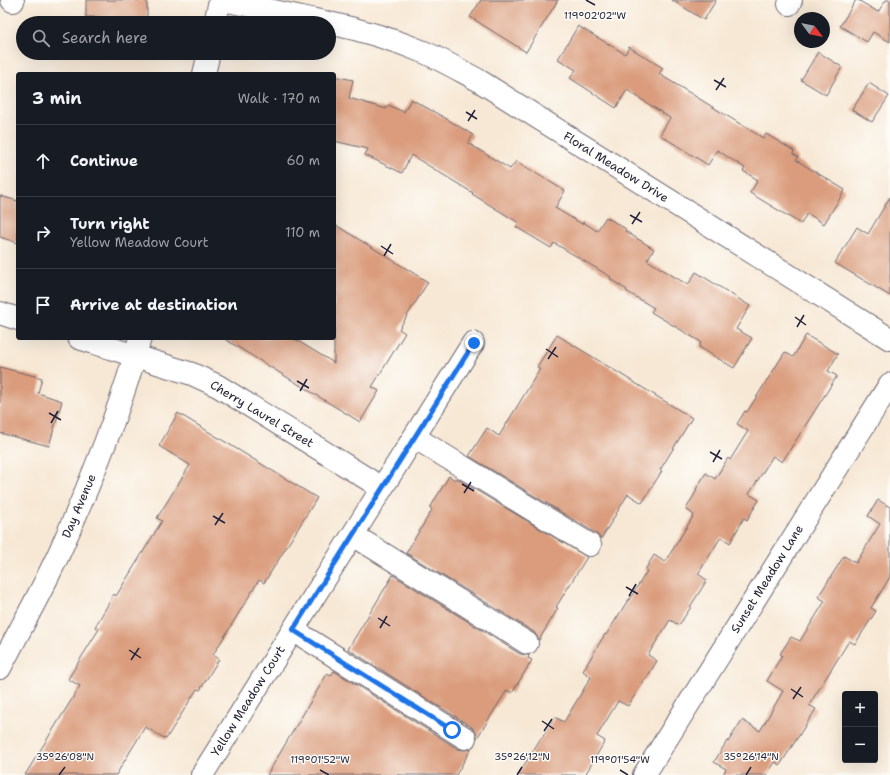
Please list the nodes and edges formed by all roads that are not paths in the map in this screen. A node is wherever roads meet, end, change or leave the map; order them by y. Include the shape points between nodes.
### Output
1 (220, 0) edge
2 (223, 0) edge
3 (217, 16) edge
4 (297, 16) edge
5 (336, 25) edge
6 (207, 60) edge
7 (204, 72) edge
8 (0, 313) edge
9 (16, 318) edge
10 (890, 339) edge
11 (92, 340) edge
12 (474, 343) dead end
13 (138, 347) edge
14 (890, 384) edge
15 (414, 437) junction
16 (382, 488) junction
17 (353, 535) junction
18 (590, 545) dead end
19 (293, 630) junction
20 (527, 643) dead end
21 (0, 668) edge
22 (465, 738) dead end
23 (202, 775) edge
24 (644, 775) edge

1 - 3 street
2 - 4 street, Floral Meadow Drive
5 - 10 street, Floral Meadow Drive via 391,40 427,54 478,80
6 - 7 street
8 - 9 street
11 - 13 street, Cherry Laurel Street
12 - 15 street, Yellow Meadow Court
13 - 16 street, Cherry Laurel Street via 218,386
13 - 21 street, Day Avenue via 116,413 59,553
14 - 24 street, Sunset Meadow Lane
15 - 16 street, Yellow Meadow Court
15 - 18 street
16 - 17 street, Yellow Meadow Court
17 - 19 street, Yellow Meadow Court
17 - 20 street
19 - 22 street
19 - 23 street, Yellow Meadow Court

